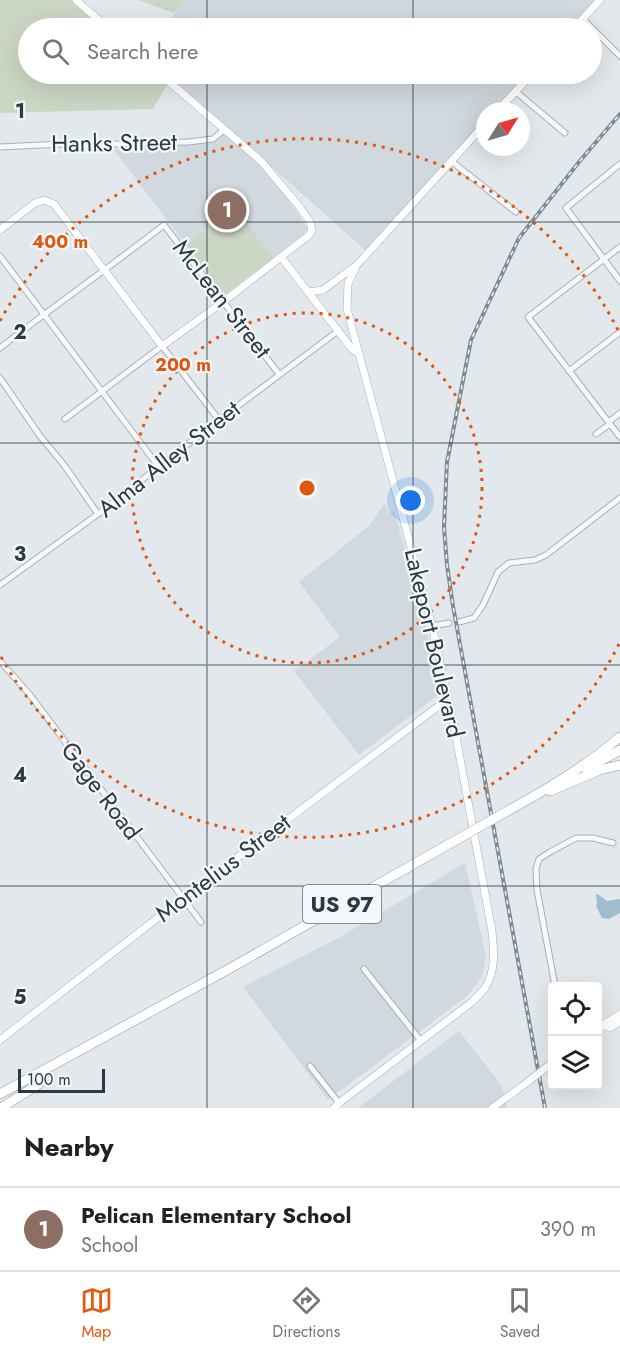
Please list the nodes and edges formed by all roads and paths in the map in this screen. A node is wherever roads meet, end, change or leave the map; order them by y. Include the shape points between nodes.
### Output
1 (76, 0) edge
2 (600, 0) edge
3 (97, 18) edge
4 (584, 18) edge
5 (602, 38) edge
6 (620, 56) edge
7 (172, 84) edge
8 (522, 84) edge
9 (515, 91) junction
10 (505, 102) edge
11 (225, 129) junction
12 (565, 133) dead end
13 (476, 134) edge
14 (0, 147) edge
15 (451, 161) junction
16 (620, 164) edge
17 (516, 212) dead end
18 (0, 230) edge
19 (620, 247) edge
20 (0, 256) edge
21 (281, 257) junction
22 (603, 259) junction
23 (356, 266) junction
24 (105, 271) junction
25 (620, 281) edge
26 (308, 292) junction
27 (223, 302) junction
28 (43, 314) junction
29 (338, 331) junction
30 (620, 332) edge
31 (162, 346) junction
32 (0, 348) edge
33 (359, 354) junction
34 (569, 371) junction
35 (279, 374) junction
36 (0, 378) edge
37 (102, 391) junction
38 (620, 413) edge
39 (65, 419) dead end
40 (219, 420) junction
41 (609, 423) junction
42 (596, 434) dead end
43 (620, 437) edge
44 (158, 466) junction
45 (620, 498) edge
46 (98, 514) junction
47 (0, 585) edge
48 (459, 622) dead end
49 (449, 623) dead end
50 (432, 626) junction
51 (0, 661) edge
52 (448, 699) junction
53 (620, 737) edge
54 (620, 750) edge
55 (620, 765) edge
56 (528, 800) junction
57 (613, 843) dead end
58 (182, 899) junction
59 (201, 922) dead end
60 (364, 969) dead end
61 (554, 982) edge
62 (620, 1014) edge
63 (620, 1021) edge
64 (602, 1026) edge
65 (602, 1027) edge
66 (0, 1040) edge
67 (421, 1041) junction
68 (310, 1066) dead end
69 (548, 1066) edge
70 (47, 1069) junction
71 (2, 1092) edge
72 (336, 1106) edge
73 (1, 1108) edge
74 (492, 1108) edge

1 - 3 street
2 - 4 street
5 - 6 street
7 - 11 street
8 - 9 street
9 - 10 street
9 - 12 street
11 - 14 street, Hanks Street via 213,139 188,142
11 - 21 street via 261,162 310,222 312,231 308,236
13 - 15 street, Lakeport Boulevard
15 - 17 street
15 - 23 street, Lakeport Boulevard
16 - 22 street via 566,208
18 - 24 street via 44,200 54,204
19 - 22 street
20 - 28 street
21 - 26 street
21 - 27 street
22 - 25 street
22 - 34 street via 528,316
23 - 26 street via 323,290
23 - 33 street, Lakeport Boulevard via 348,284 347,309
24 - 27 street, McLean Street via 164,225
24 - 28 street
24 - 31 street
26 - 29 street
27 - 31 street
27 - 35 street, McLean Street
28 - 32 street
28 - 37 street
29 - 33 street
29 - 35 street, Alma Alley Street
30 - 34 street
31 - 37 street
31 - 40 street
33 - 50 street, Lakeport Boulevard
34 - 41 street
35 - 40 street, Alma Alley Street
36 - 46 street
37 - 39 street
37 - 44 street
38 - 41 street
40 - 44 street, Alma Alley Street
41 - 42 street
41 - 43 street
44 - 46 street, Alma Alley Street
45 - 48 street via 546,555 509,563 498,572 474,618
46 - 47 street, Alma Alley Street
49 - 50 street
50 - 52 street, Lakeport Boulevard
51 - 58 street, Gage Road via 30,695
52 - 58 street, Montelius Street
52 - 67 street, Lakeport Boulevard via 494,954 485,988
53 - 56 highway, US 97
54 - 56 highway, US 97
55 - 56 highway
56 - 70 highway, US 97, bridge
57 - 61 street via 576,838 539,859 537,890
58 - 59 street, Gage Road
58 - 66 street, Montelius Street
60 - 67 street
62 - 64 street
63 - 65 main road
67 - 72 street, Lakeport Boulevard
68 - 72 street
69 - 74 street, bridge
70 - 71 highway, US 97
70 - 73 highway via 39,1084

